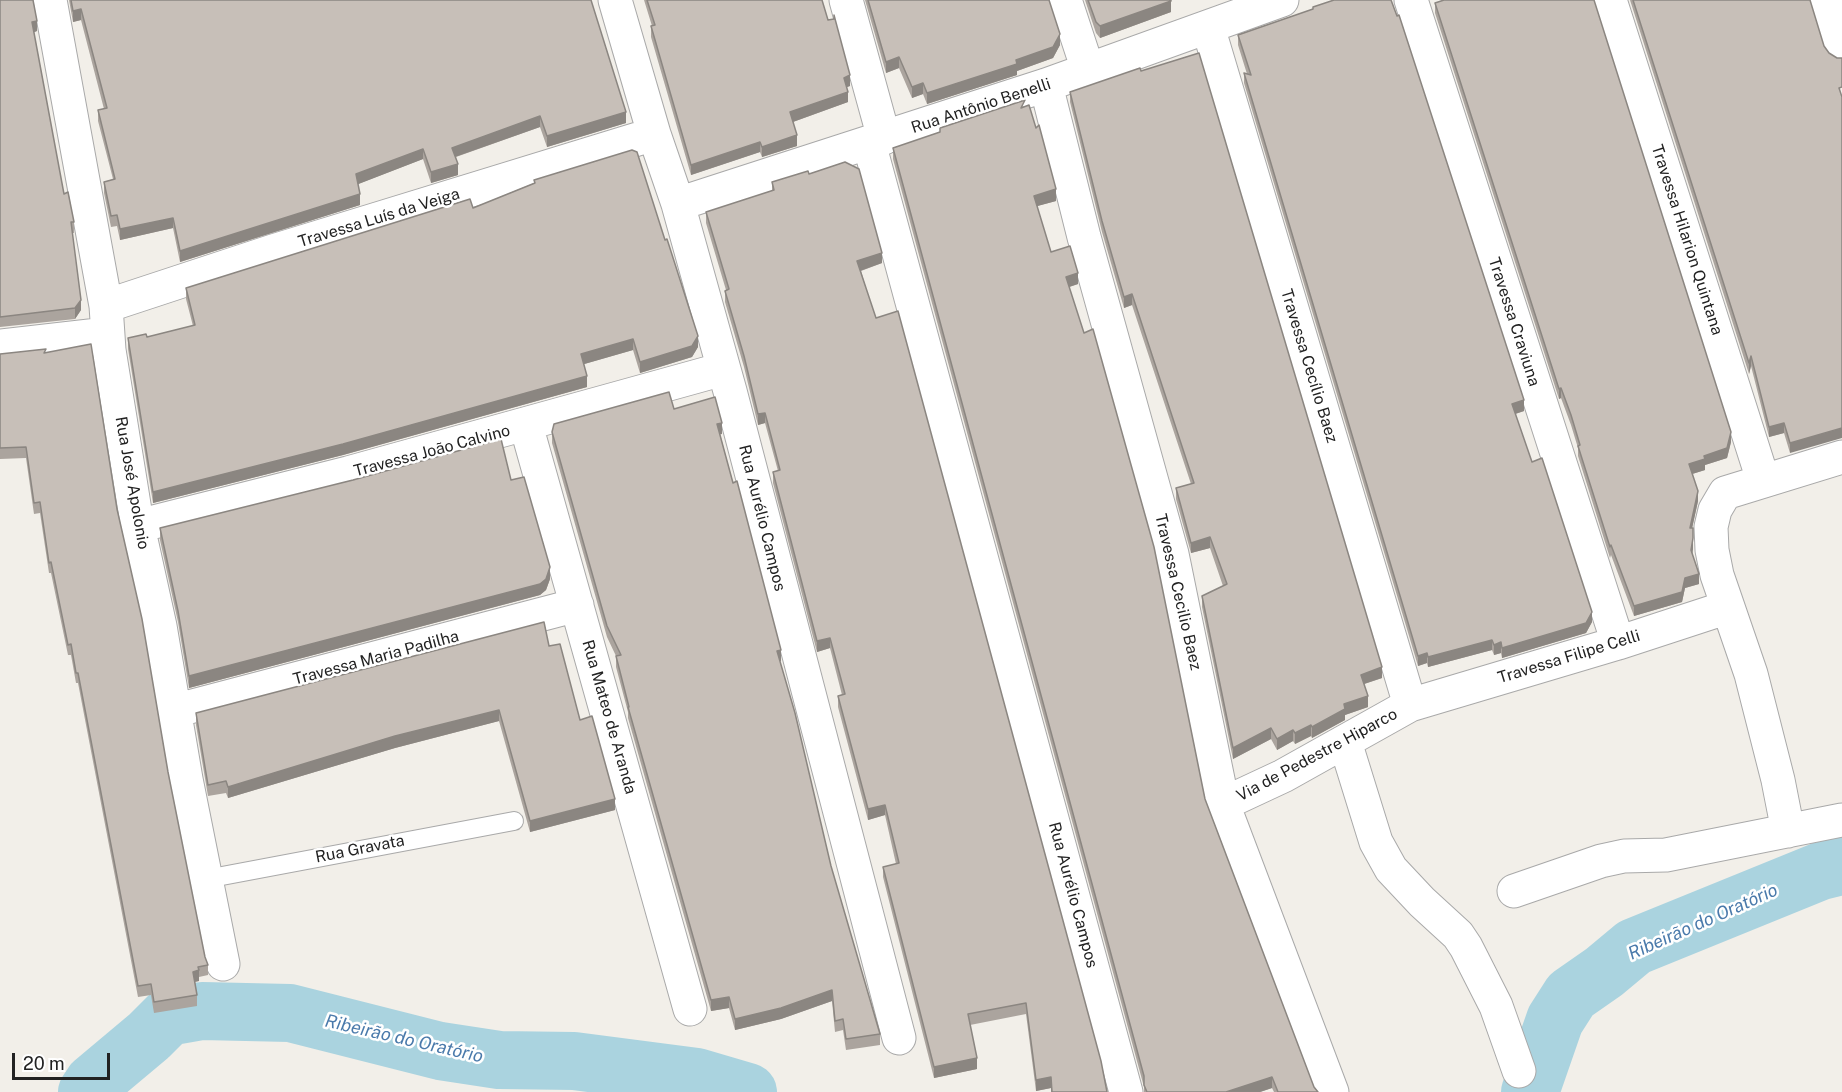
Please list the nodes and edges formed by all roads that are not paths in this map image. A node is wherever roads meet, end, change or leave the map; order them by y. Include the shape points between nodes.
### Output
1 (50, 0) edge
2 (615, 0) edge
3 (846, 0) edge
4 (1065, 0) edge
5 (1281, 0) edge
6 (1411, 0) edge
7 (1610, 0) edge
8 (1826, 0) edge
9 (1208, 27) junction
10 (1842, 50) edge
11 (1088, 70) junction
12 (1046, 85) junction
13 (654, 134) junction
14 (876, 141) junction
15 (678, 204) junction
16 (107, 320) junction
17 (0, 346) edge
18 (723, 369) junction
19 (526, 425) junction
20 (1842, 457) edge
21 (1763, 480) junction
22 (138, 526) junction
23 (577, 605) junction
24 (1732, 620) junction
25 (1618, 643) junction
26 (1410, 705) junction
27 (174, 711) junction
28 (1345, 742) junction
29 (1223, 804) junction
30 (1842, 820) edge
31 (514, 821) dead end
32 (1788, 831) junction
33 (206, 879) junction
34 (1514, 891) dead end
35 (223, 964) dead end
36 (690, 1010) dead end
37 (899, 1038) dead end
38 (1519, 1071) dead end
39 (1126, 1092) edge
40 (1332, 1092) edge

1 - 16 street, Rua José Apolonio
2 - 13 street, Rua Aurélio Campos
3 - 14 street, Rua Aurélio Campos
4 - 11 street
5 - 9 street, Rua Antônio Benelli
6 - 25 street, Travessa Craviuna
7 - 21 street, Travessa Hilarion Quintana
8 - 10 street
9 - 11 street, Rua Antônio Benelli
9 - 26 street, Travessa Cecílio Baez
11 - 12 street, Rua Antônio Benelli
12 - 14 street, Rua Antônio Benelli
12 - 29 street, Travessa Cecilio Baez via 1172,554
13 - 15 street, Rua Aurélio Campos
13 - 16 street, Travessa Luís da Veiga via 273,251
14 - 15 street, Rua Antônio Benelli
14 - 39 street, Rua Aurélio Campos
15 - 18 street, Rua Aurélio Campos
16 - 17 street, Travessa Luís da Veiga
16 - 22 street, Rua José Apolonio
18 - 19 street, Travessa João Calvino
18 - 37 street, Rua Aurélio Campos
19 - 22 street, Travessa João Calvino
19 - 23 street, Rua Mateo de Aranda
20 - 21 street
21 - 24 street via 1725,493 1714,510 1712,550
22 - 27 street, Rua José Apolonio
23 - 27 street, Travessa Maria Padilha
23 - 36 street, Rua Mateo de Aranda
24 - 25 street, Travessa Filipe Celli
24 - 32 street via 1751,674
25 - 26 street, Travessa Filipe Celli
26 - 28 street, Via de Pedestre Hiparco
27 - 33 street, Rua José Apolonio
28 - 29 street, Via de Pedestre Hiparco
28 - 38 street via 1376,842 1391,869 1466,947 1496,1006
29 - 40 street, Travessa Cecilio Baez
30 - 32 street
31 - 33 lane, Rua Gravata
32 - 34 street via 1666,855 1601,861
33 - 35 street, Rua José Apolonio

